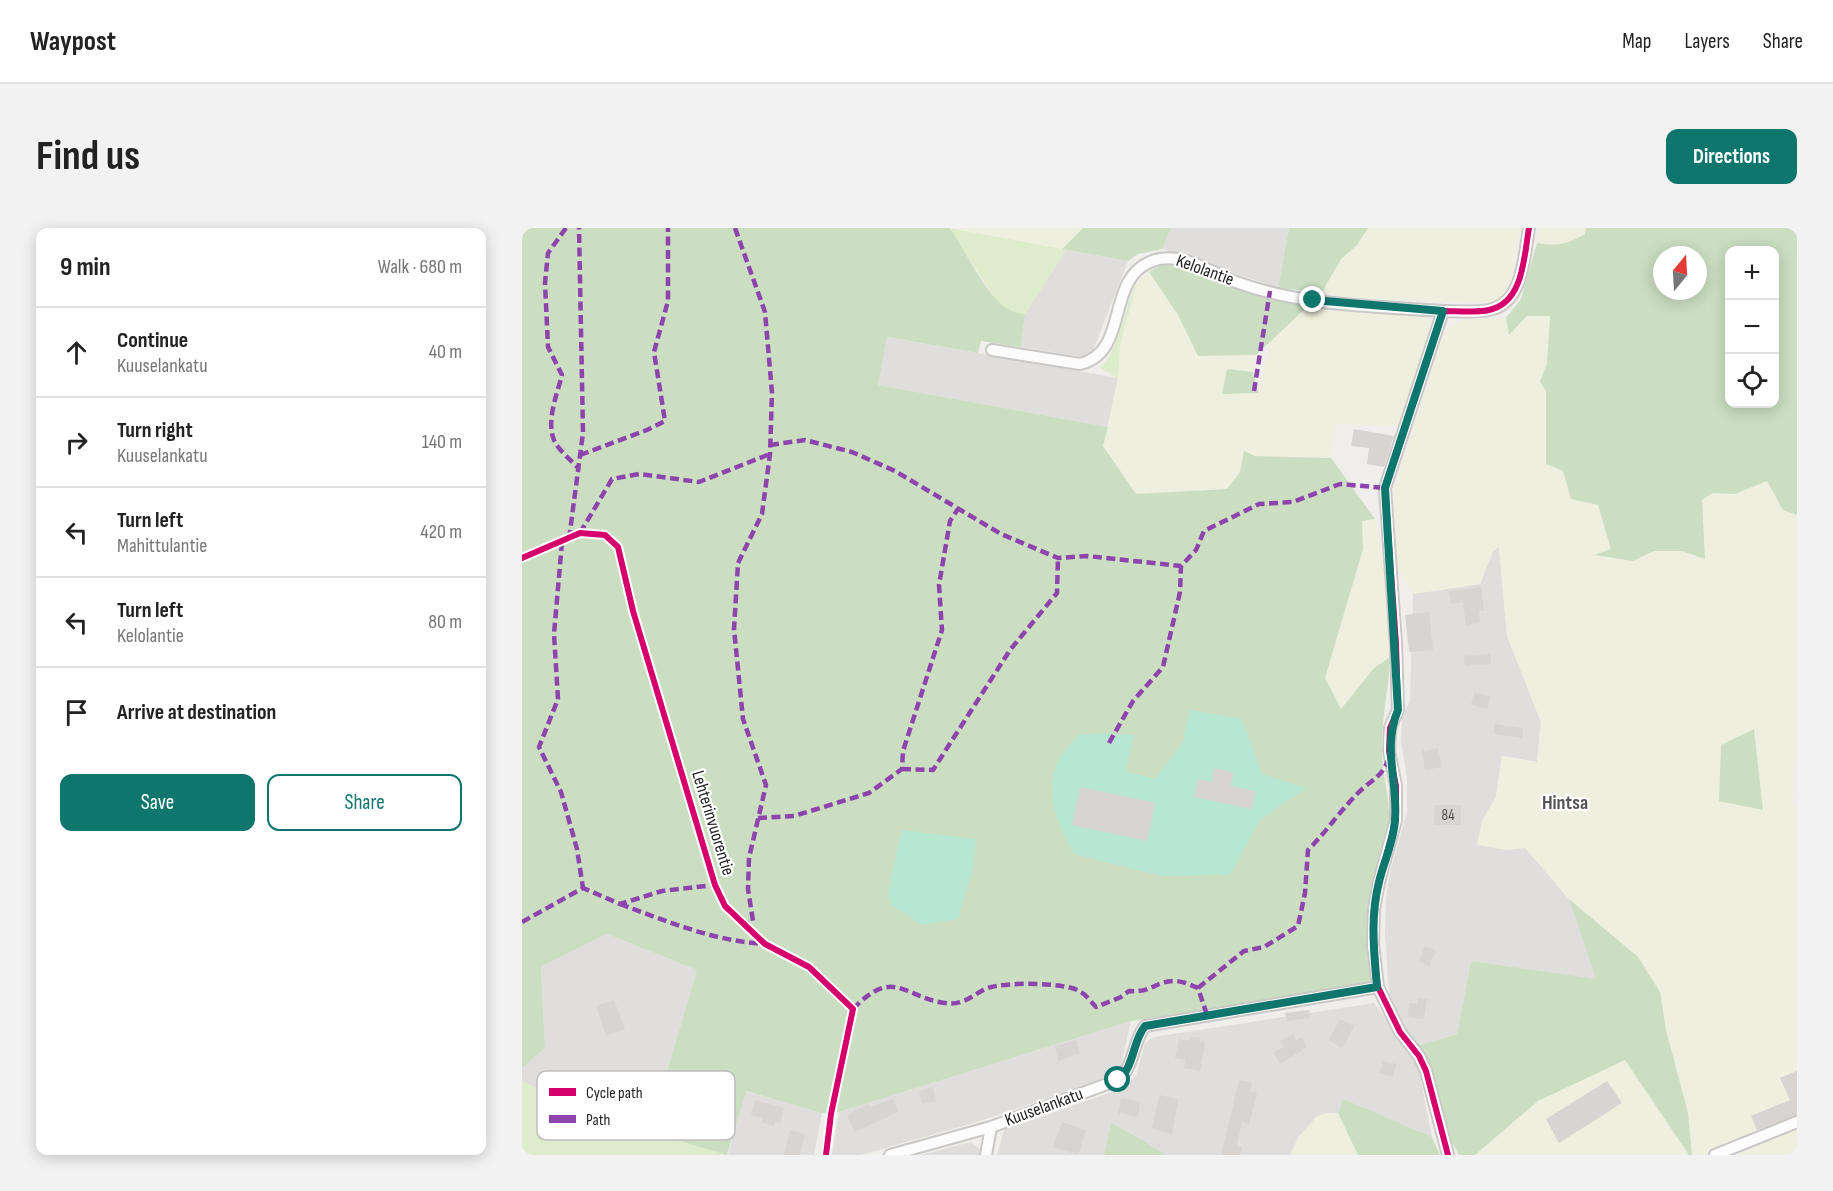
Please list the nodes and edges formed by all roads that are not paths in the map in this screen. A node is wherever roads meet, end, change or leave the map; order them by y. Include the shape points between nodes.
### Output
1 (1529, 228) edge
2 (1443, 311) junction
3 (992, 350) dead end
4 (1377, 987) junction
5 (1797, 1122) edge
6 (991, 1127) junction
7 (890, 1155) edge
8 (986, 1155) edge
9 (1448, 1155) edge
10 (1715, 1155) edge

1 - 2 street via 1516,289 1507,302 1490,310
2 - 3 street, Kelolantie via 1290,297 1170,257 1150,261 1133,272 1123,291 1109,343 1093,361 1080,364
2 - 4 street via 1385,488 1398,710 1390,728 1389,751 1395,820 1374,909
4 - 6 street, Kuuselankatu via 1145,1026 1138,1035 1129,1068 1118,1080
4 - 9 street via 1426,1071
5 - 10 street
6 - 7 street, Kuuselankatu
6 - 8 street

